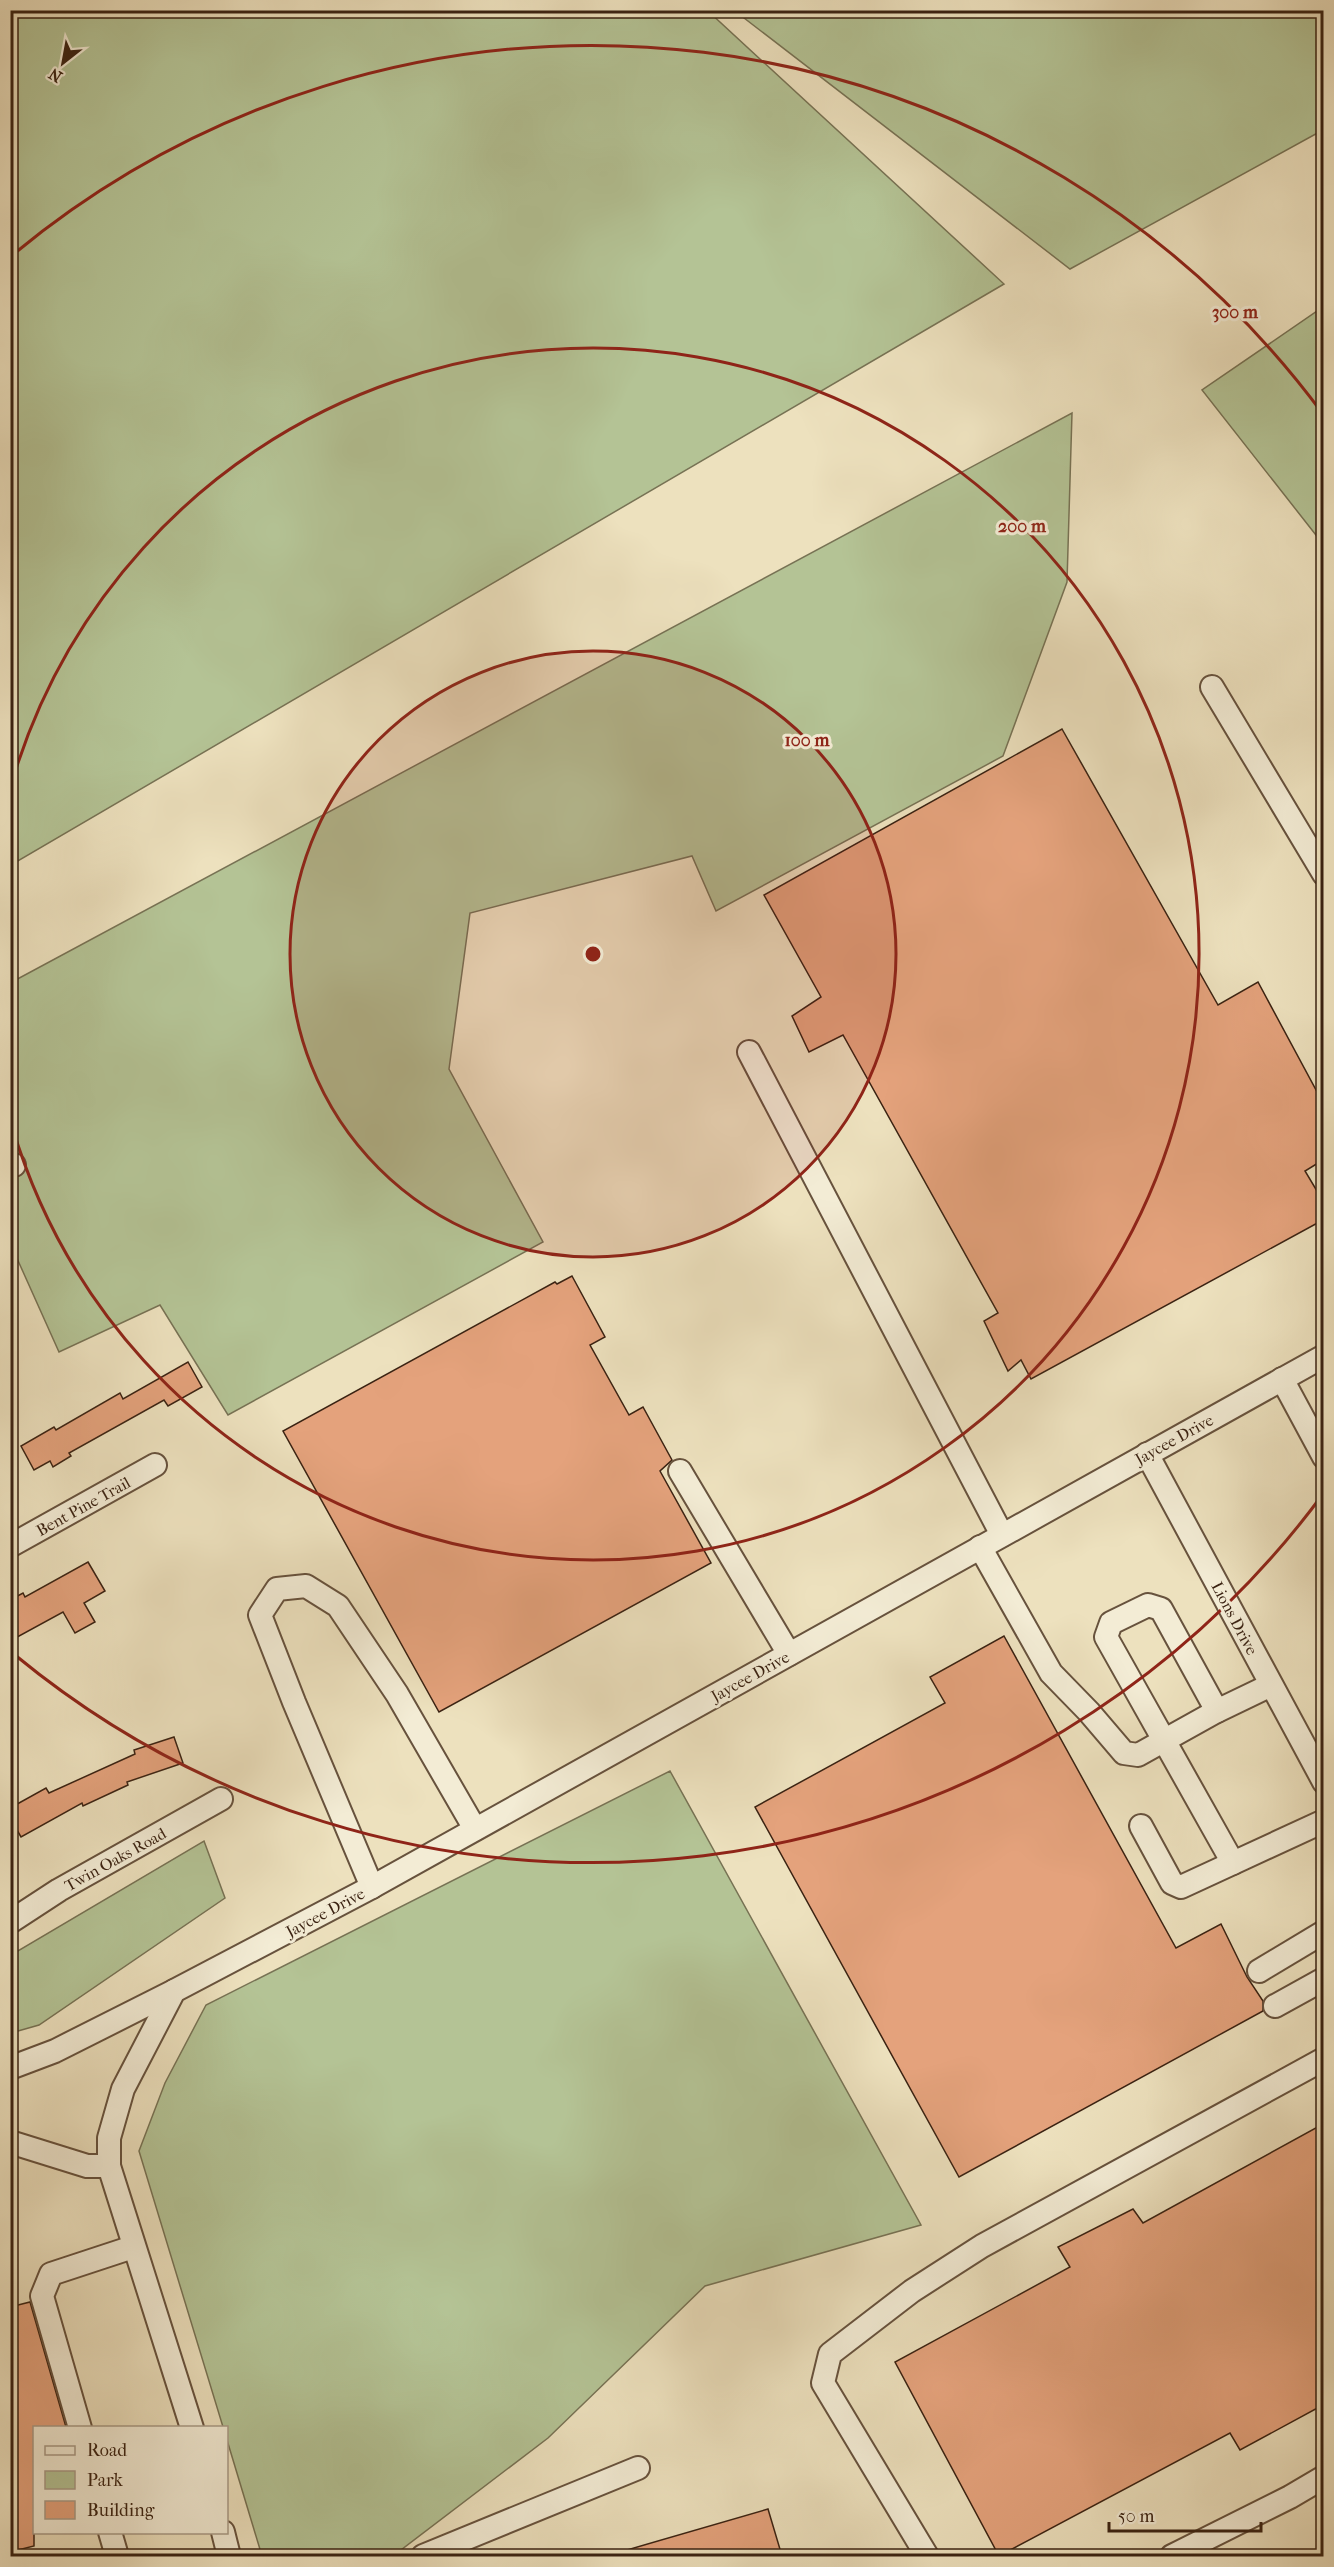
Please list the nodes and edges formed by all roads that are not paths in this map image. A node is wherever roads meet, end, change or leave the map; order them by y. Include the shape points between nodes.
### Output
1 (1212, 687) dead end
2 (1323, 874) edge
3 (749, 1052) dead end
4 (1323, 1356) edge
5 (1282, 1379) junction
6 (1147, 1454) junction
7 (1323, 1454) edge
8 (155, 1466) dead end
9 (680, 1471) dead end
10 (1002, 1535) junction
11 (10, 1546) edge
12 (980, 1547) junction
13 (789, 1654) junction
14 (1271, 1685) junction
15 (1217, 1711) junction
16 (1165, 1741) junction
17 (1323, 1782) edge
18 (221, 1799) dead end
19 (1323, 1821) edge
20 (1141, 1826) dead end
21 (475, 1829) junction
22 (1233, 1863) junction
23 (372, 1887) junction
24 (10, 1922) edge
25 (1323, 1932) edge
26 (1259, 1971) dead end
27 (1323, 1979) edge
28 (174, 1992) junction
29 (1275, 2006) dead end
30 (1323, 2059) edge
31 (10, 2068) edge
32 (10, 2142) edge
33 (109, 2166) junction
34 (133, 2247) junction
35 (80, 2426) edge
36 (192, 2426) edge
37 (638, 2468) dead end
38 (1323, 2477) edge
39 (111, 2534) edge
40 (224, 2534) edge
41 (117, 2556) edge
42 (229, 2556) edge
43 (423, 2556) edge
44 (927, 2556) edge
45 (1172, 2556) edge

1 - 2 street
3 - 10 street
4 - 5 street, Jaycee Drive
5 - 6 street, Jaycee Drive
5 - 7 street
6 - 10 street, Jaycee Drive
6 - 14 street, Lions Drive
8 - 11 street, Bent Pine Trail
9 - 13 street
10 - 12 street, Jaycee Drive
12 - 13 street, Jaycee Drive
12 - 16 street via 1051,1673 1124,1753 1138,1755
13 - 21 street, Jaycee Drive
14 - 15 street
14 - 17 street, Lions Drive
15 - 16 street
15 - 16 street via 1161,1609 1148,1605 1111,1623 1106,1637
16 - 22 street
18 - 24 street, Twin Oaks Road
19 - 22 street
20 - 22 street via 1172,1883 1181,1887
21 - 23 street, Jaycee Drive
21 - 23 street via 397,1694 338,1606 306,1586 277,1589 260,1615
23 - 28 street, Jaycee Drive
25 - 26 street
27 - 29 street
28 - 31 street, Jaycee Drive via 55,2051
28 - 33 street via 123,2089 109,2138
30 - 44 street via 982,2246 912,2291 830,2354 823,2383
32 - 33 street via 87,2166
33 - 34 street
34 - 35 street via 51,2274 42,2296
34 - 36 street
37 - 43 street
38 - 45 street via 1290,2498
39 - 41 street
40 - 42 street

